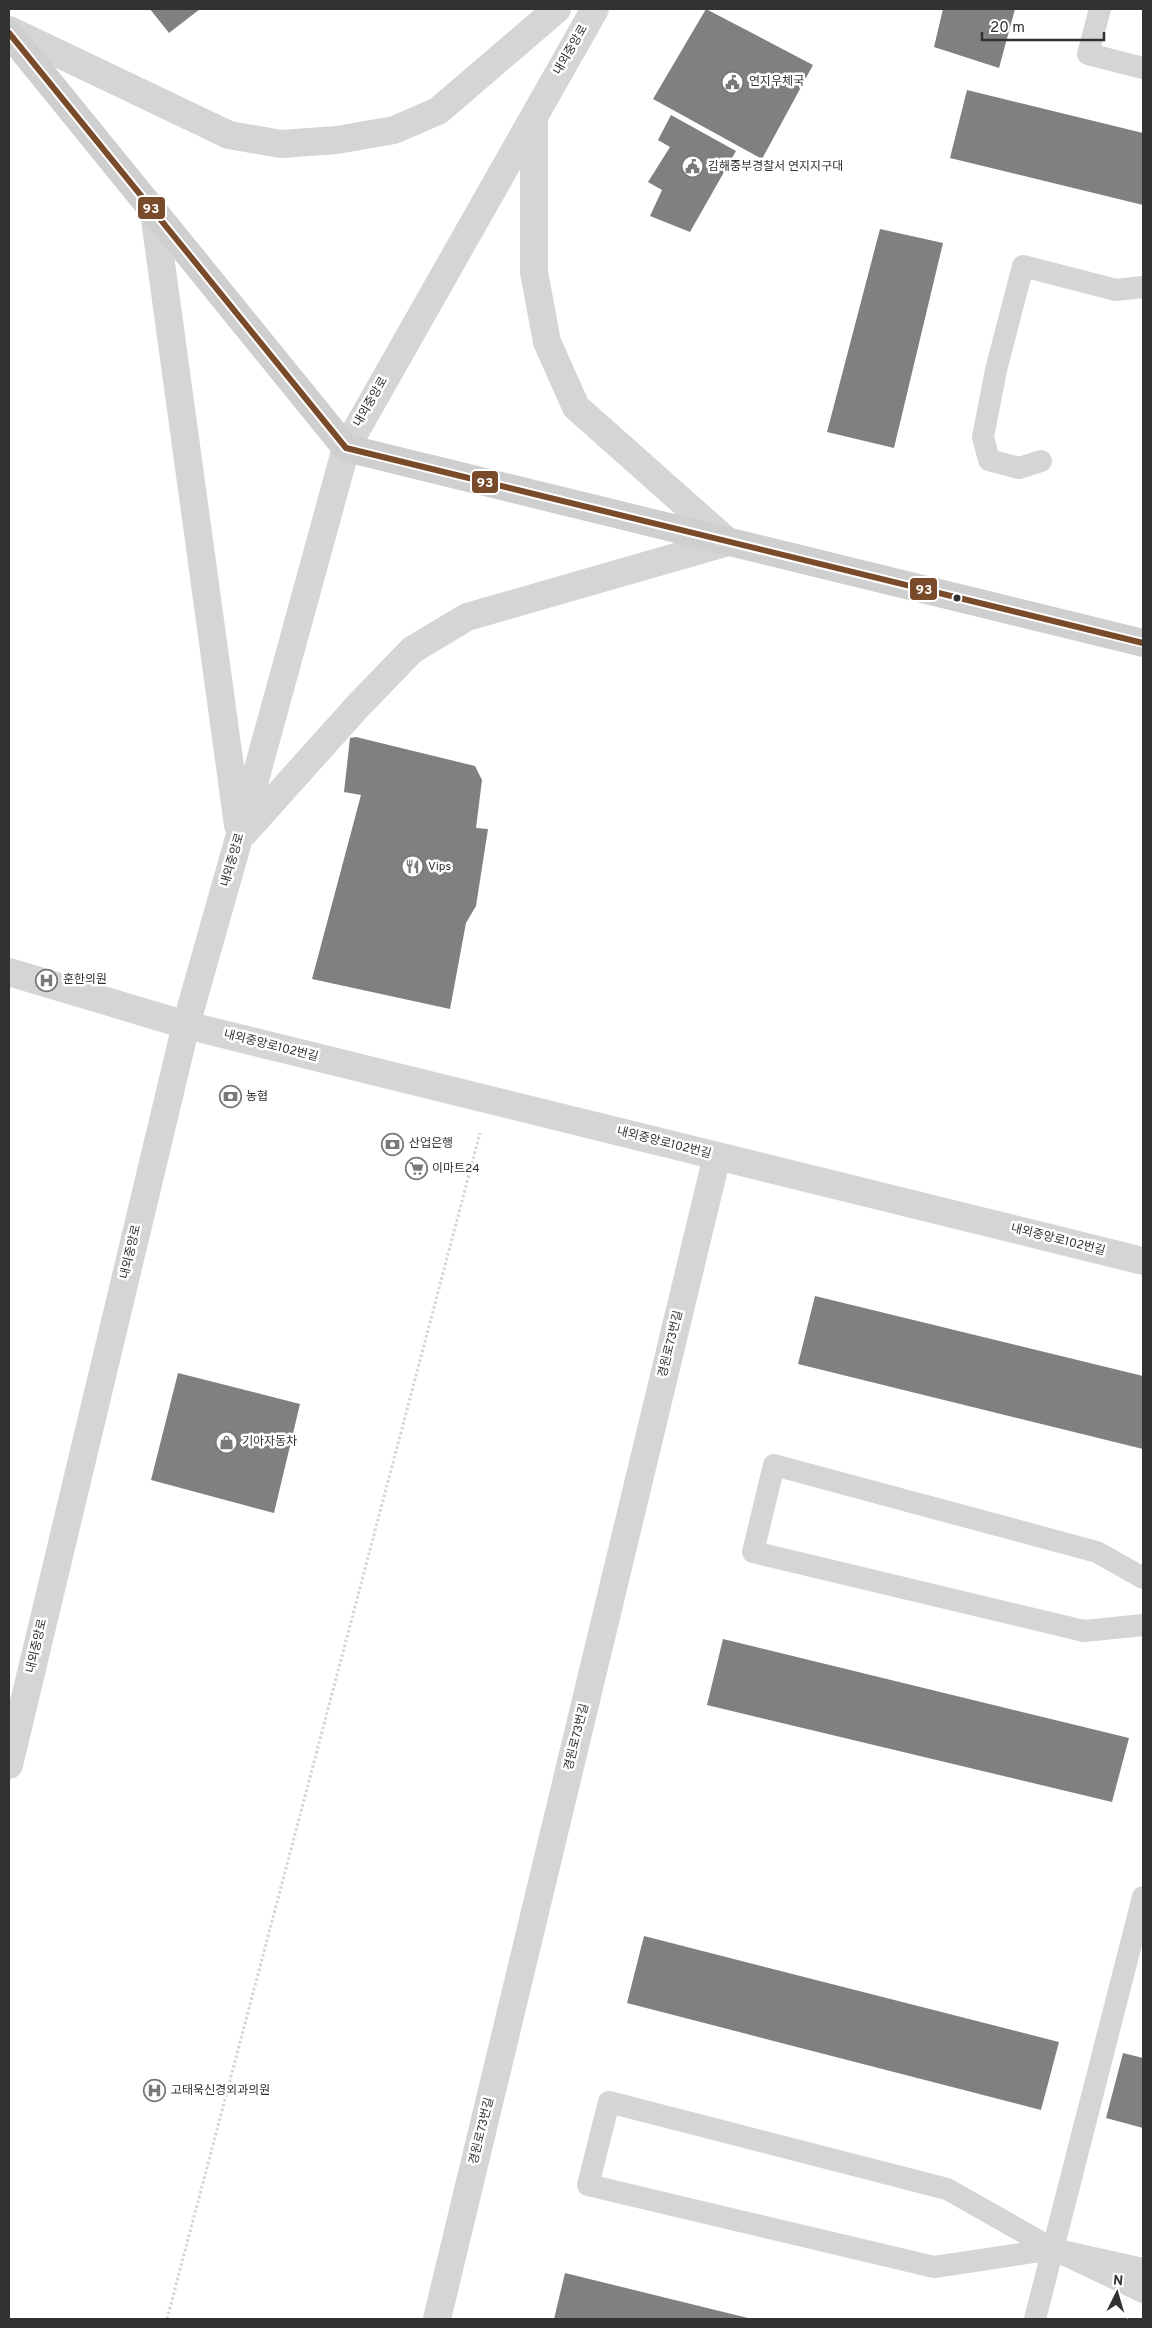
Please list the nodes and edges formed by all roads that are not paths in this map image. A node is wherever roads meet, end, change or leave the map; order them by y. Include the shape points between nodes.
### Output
1 (557, 9) edge
2 (595, 9) edge
3 (1100, 9) edge
4 (9, 32) edge
5 (1143, 68) edge
6 (534, 115) junction
7 (154, 212) junction
8 (1143, 287) edge
9 (346, 448) junction
10 (1041, 461) dead end
11 (728, 542) junction
12 (1143, 643) edge
13 (240, 838) junction
14 (9, 972) edge
15 (186, 1025) junction
16 (717, 1156) junction
17 (1143, 1261) edge
18 (1143, 1578) edge
19 (1143, 1626) edge
20 (9, 1766) edge
21 (1143, 1898) edge
22 (1053, 2249) junction
23 (1143, 2269) edge
24 (1143, 2292) edge
25 (436, 2319) edge
26 (1035, 2319) edge

1 - 4 street via 438,111 394,130 337,140 281,144 229,135
2 - 6 street, 내외중앙로
3 - 5 lane via 1088,54
4 - 7 main road
6 - 9 street, 내외중앙로
6 - 11 street via 534,272 547,342 576,407
7 - 9 main road
7 - 13 street
8 - 10 lane via 1116,290 1023,266 996,370 983,437 989,460 1019,468
9 - 11 main road
9 - 13 street, 내외중앙로
11 - 12 main road
11 - 13 street via 467,617 412,650
13 - 15 street, 내외중앙로
14 - 15 street, 내외중앙로102번길
15 - 16 street, 내외중앙로102번길
15 - 20 street, 내외중앙로
16 - 17 street, 내외중앙로102번길
16 - 25 street, 경원로73번길
18 - 19 lane via 1097,1552 774,1464 753,1552 1084,1631
21 - 22 lane
22 - 22 lane via 947,2189 609,2102 588,2185 934,2267
22 - 23 lane
22 - 24 lane
22 - 26 lane

